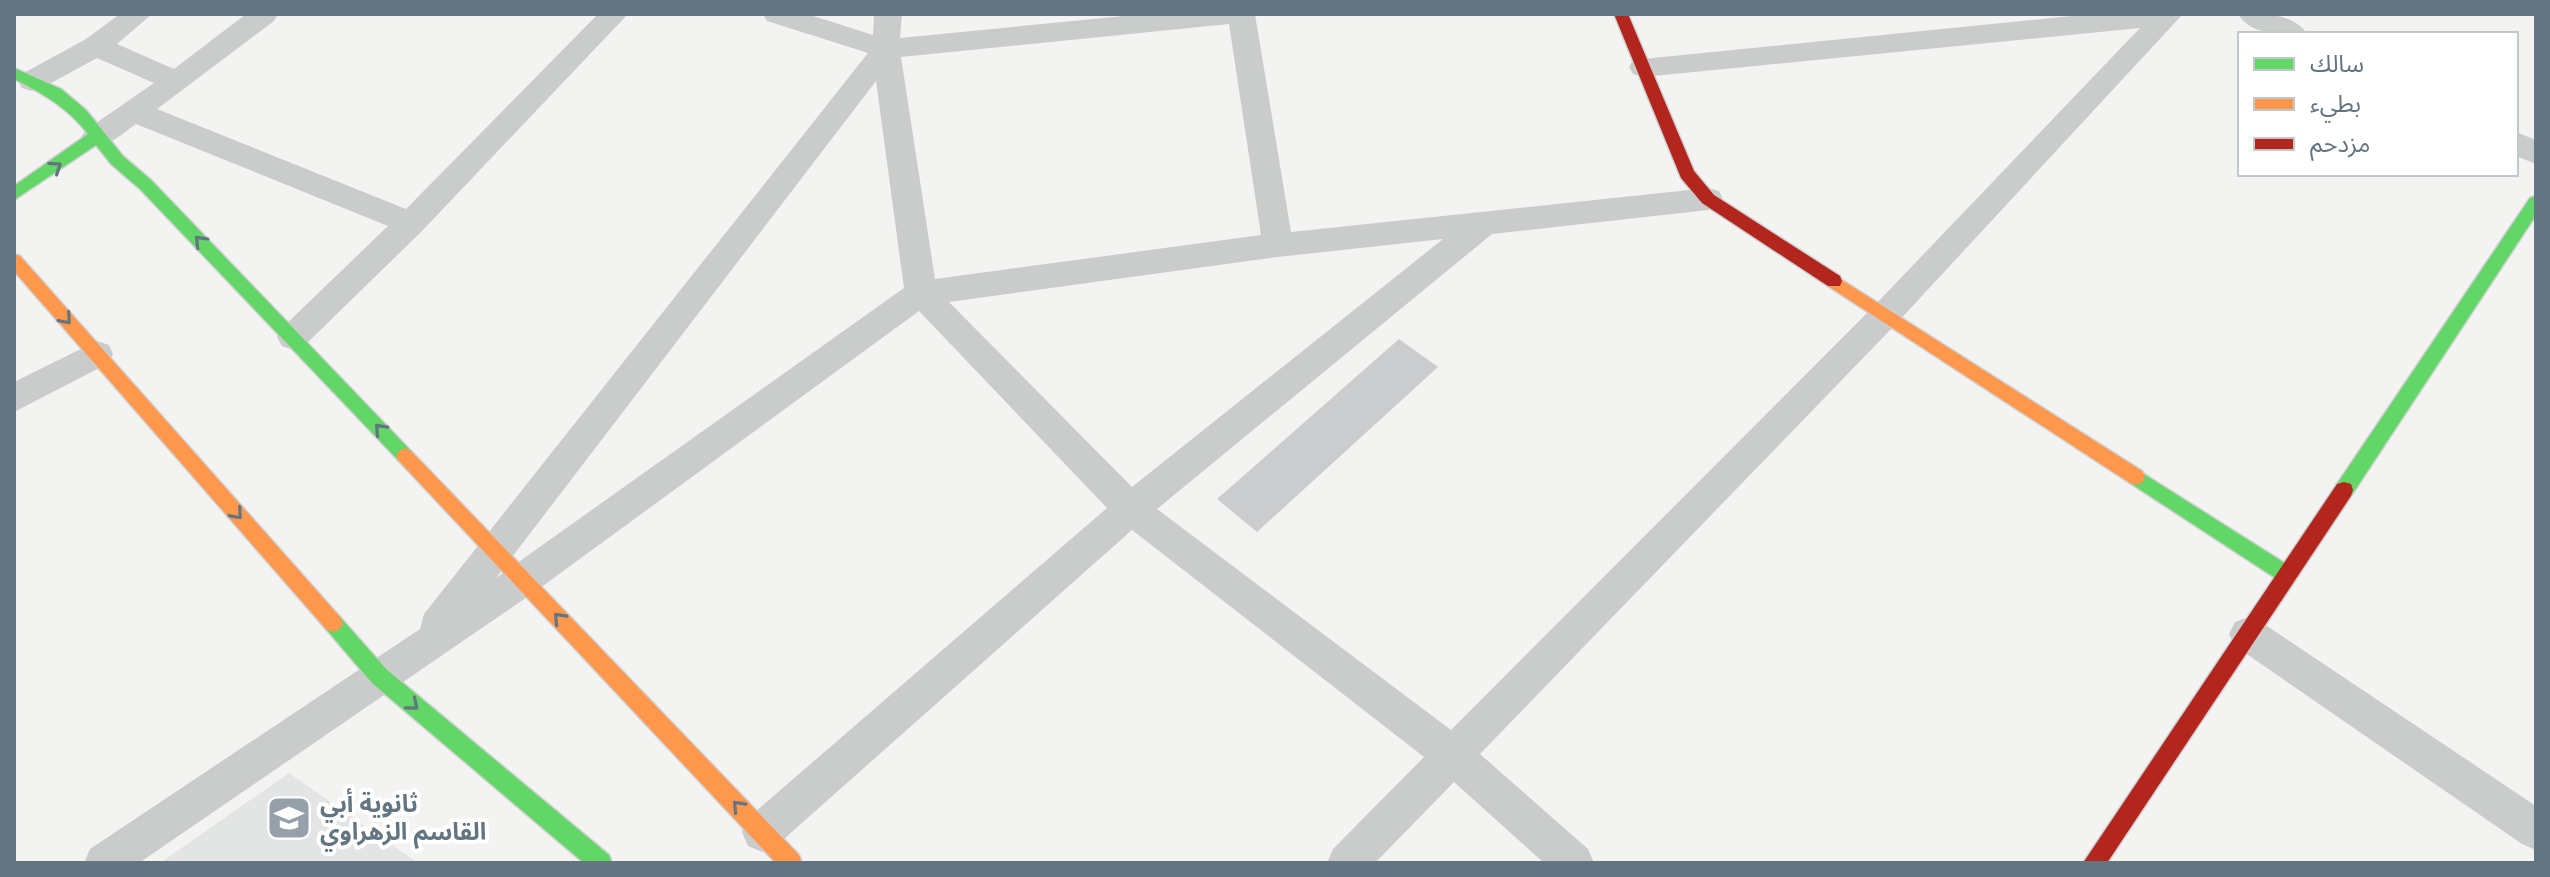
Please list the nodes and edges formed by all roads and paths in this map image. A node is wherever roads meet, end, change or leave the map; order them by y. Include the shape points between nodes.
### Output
1 (138, 14) edge
2 (264, 14) edge
3 (614, 14) edge
4 (777, 14) edge
5 (888, 14) edge
6 (1239, 14) edge
7 (1621, 14) edge
8 (2252, 14) edge
9 (2168, 15) edge
10 (2289, 32) edge
11 (96, 46) junction
12 (886, 49) junction
13 (1643, 67) junction
14 (20, 81) edge
15 (177, 82) junction
16 (133, 111) junction
17 (96, 137) junction
18 (2518, 144) edge
19 (2536, 153) edge
20 (14, 194) edge
21 (1708, 199) junction
22 (2536, 202) edge
23 (411, 223) junction
24 (1483, 224) junction
25 (1278, 245) junction
26 (14, 260) edge
27 (22, 277) edge
28 (921, 293) junction
29 (1885, 315) junction
30 (293, 337) junction
31 (97, 354) junction
32 (14, 398) edge
33 (1131, 509) junction
34 (496, 552) junction
35 (2287, 575) junction
36 (523, 580) junction
37 (2248, 634) junction
38 (418, 650) junction
39 (379, 676) junction
40 (1451, 754) junction
41 (2536, 830) edge
42 (762, 832) junction
43 (104, 863) edge
44 (601, 863) edge
45 (791, 863) edge
46 (1347, 863) edge
47 (1574, 863) edge
48 (2094, 863) edge

1 - 11 street
2 - 15 street
3 - 23 street
4 - 12 street
5 - 12 street
6 - 12 street
6 - 25 street
7 - 13 street
8 - 10 street
9 - 13 street
9 - 29 street
11 - 14 street
11 - 15 street
12 - 28 street
12 - 34 street
13 - 21 street via 1687,174
14 - 17 street via 70,103
15 - 16 street
16 - 17 street
16 - 23 street
20 -> 17 street
30 -> 17 street
18 - 19 street
21 - 24 street
21 - 29 street
22 - 35 street
23 - 30 street
24 - 25 street
24 - 33 street
25 - 28 street
26 - 27 street
27 -> 31 street
28 - 33 street
28 - 36 street
29 - 35 street
29 - 40 street
34 -> 30 street
31 - 32 street
31 -> 39 street
33 - 40 street
33 - 42 street
34 - 36 street
34 - 38 street
35 - 37 street
36 - 38 street
42 -> 36 street
37 - 41 street
37 - 48 street
38 - 39 street
39 - 43 street
39 -> 44 street
40 - 46 street
40 - 47 street
42 - 45 street

